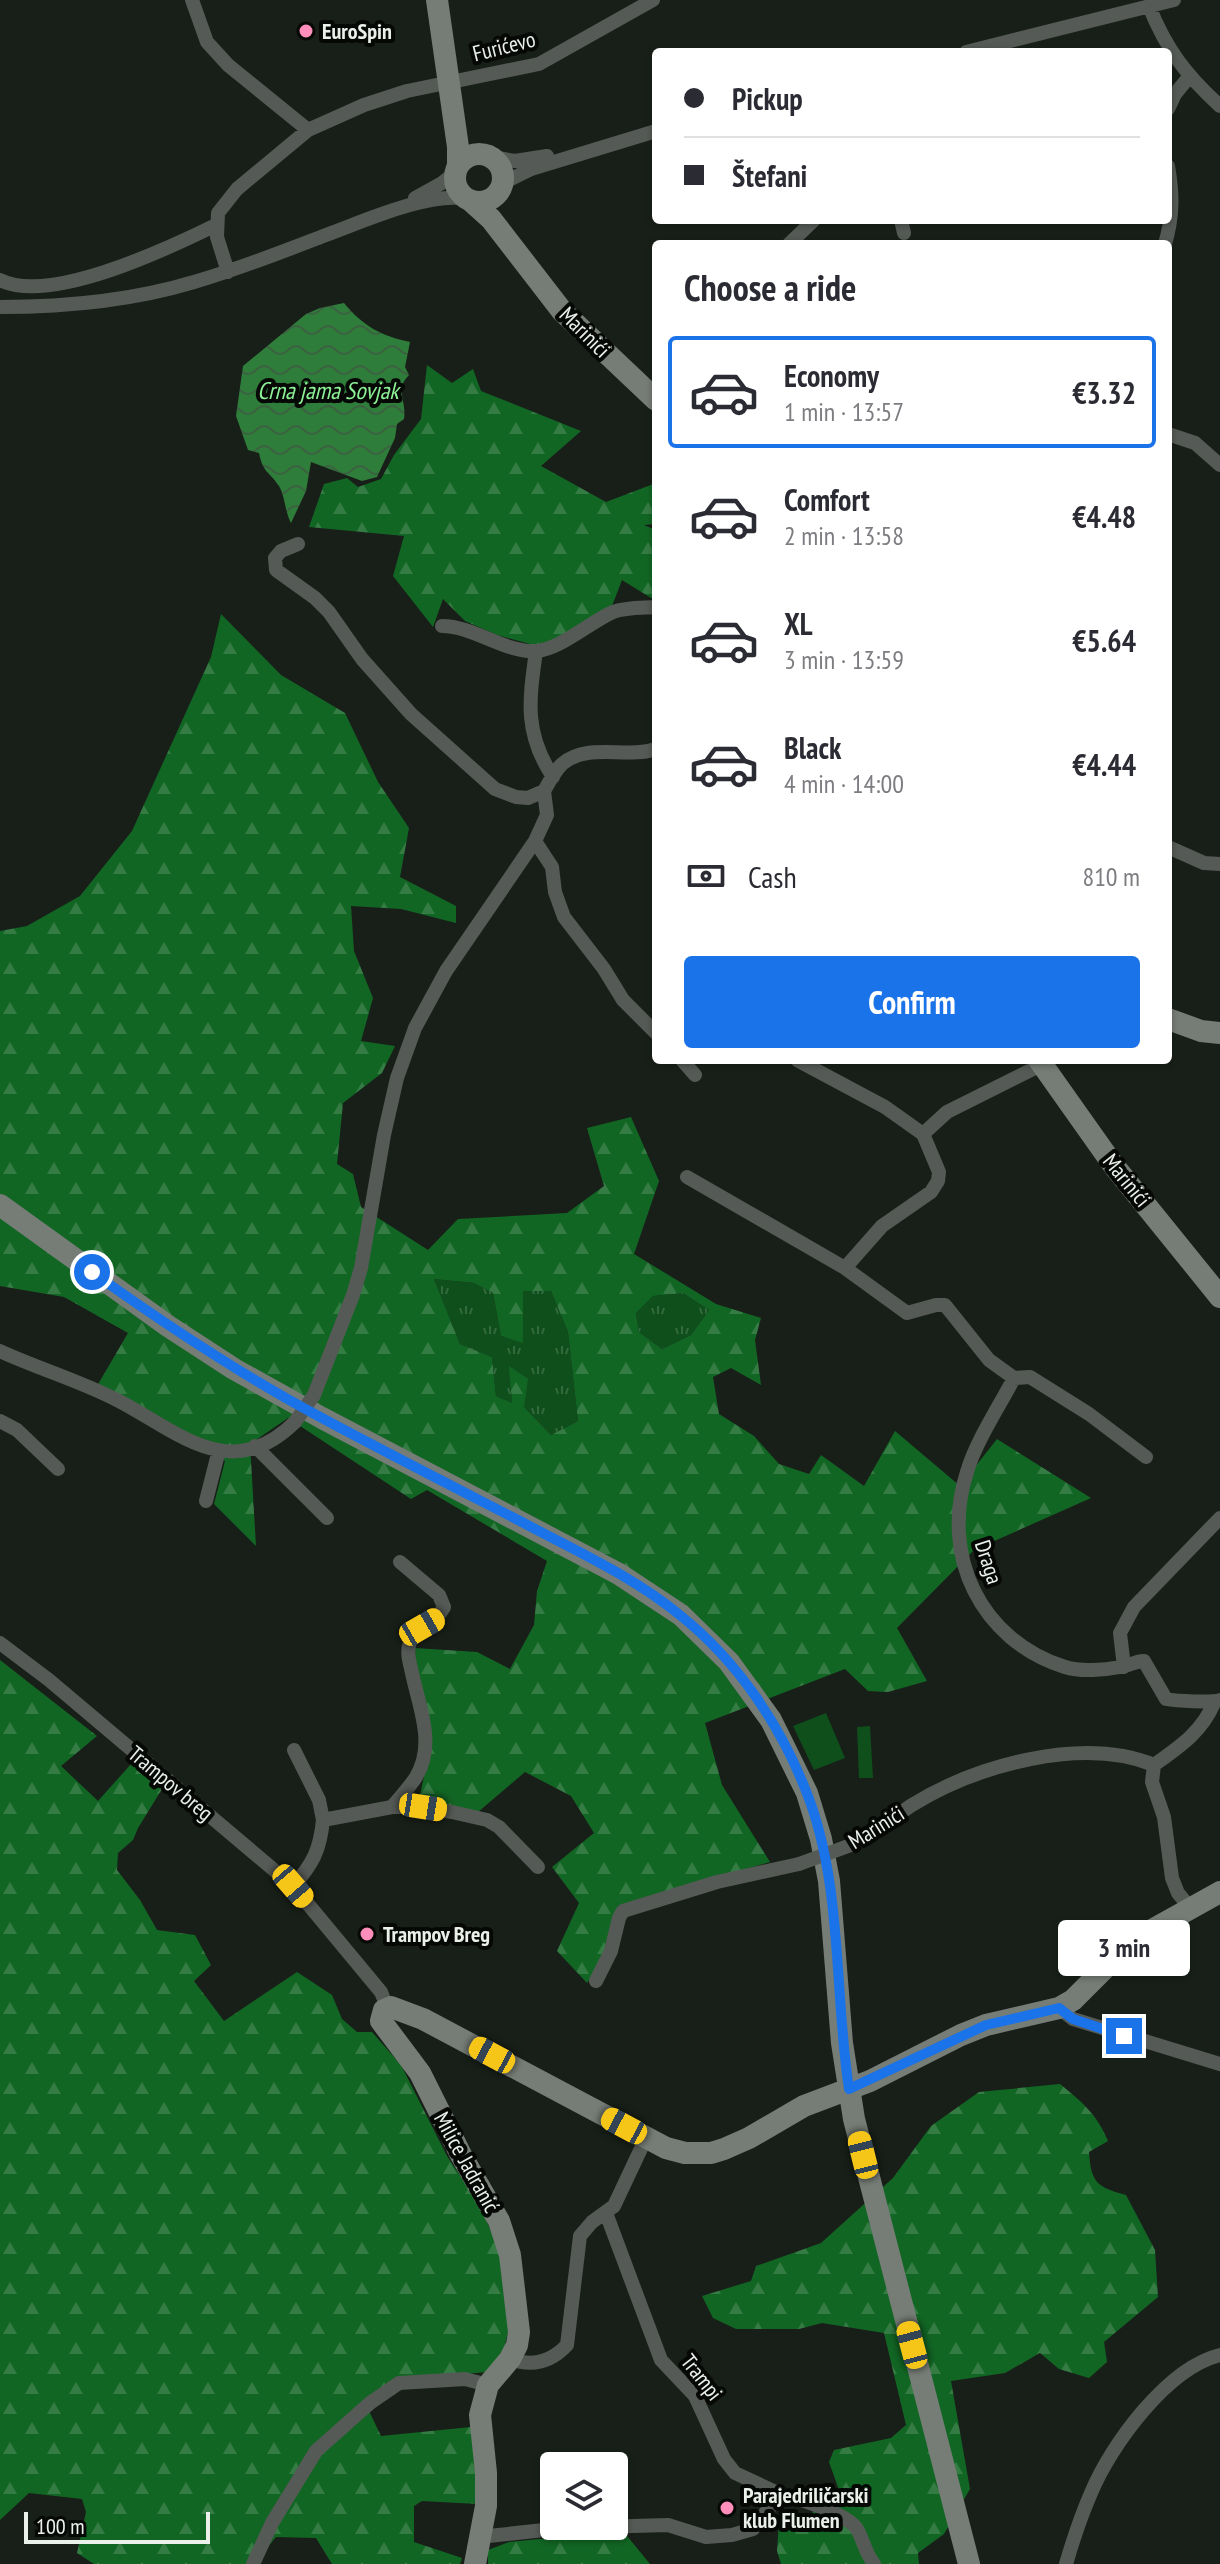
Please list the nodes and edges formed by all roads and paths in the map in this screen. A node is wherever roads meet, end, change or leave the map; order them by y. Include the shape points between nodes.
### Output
1 (192, 0) edge
2 (437, 0) edge
3 (653, 0) edge
4 (1174, 0) edge
5 (1149, 6) junction
6 (982, 48) edge
7 (1168, 48) edge
8 (1172, 53) edge
9 (1189, 77) junction
10 (448, 90) junction
11 (1172, 100) edge
12 (1220, 106) edge
13 (308, 130) junction
14 (652, 132) edge
15 (587, 150) junction
16 (487, 155) junction
17 (457, 168) junction
18 (500, 189) junction
19 (1172, 194) edge
20 (469, 200) junction
21 (375, 217) junction
22 (1172, 221) edge
23 (810, 224) edge
24 (216, 225) junction
25 (793, 240) edge
26 (521, 257) junction
27 (228, 272) junction
28 (0, 280) edge
29 (0, 307) edge
30 (652, 395) edge
31 (1172, 435) edge
32 (1220, 465) edge
33 (298, 544) dead end
34 (652, 607) edge
35 (442, 626) dead end
36 (536, 651) junction
37 (652, 750) edge
38 (553, 777) junction
39 (544, 791) junction
40 (535, 841) junction
41 (1172, 849) edge
42 (1220, 864) edge
43 (1172, 1020) edge
44 (652, 1029) edge
45 (1220, 1033) edge
46 (685, 1064) edge
47 (804, 1064) edge
48 (1036, 1064) edge
49 (1041, 1064) edge
50 (695, 1075) dead end
51 (923, 1134) junction
52 (687, 1177) dead end
53 (0, 1205) edge
54 (845, 1268) junction
55 (1220, 1297) edge
56 (0, 1351) edge
57 (1014, 1378) junction
58 (0, 1421) edge
59 (255, 1446) junction
60 (219, 1450) junction
61 (1146, 1457) dead end
62 (58, 1469) dead end
63 (206, 1501) dead end
64 (327, 1518) dead end
65 (1220, 1518) edge
66 (400, 1562) dead end
67 (0, 1643) edge
68 (1124, 1667) junction
69 (1217, 1701) edge
70 (294, 1750) dead end
71 (1154, 1765) junction
72 (392, 1807) junction
73 (323, 1820) junction
74 (538, 1867) dead end
75 (293, 1886) junction
76 (1220, 1892) edge
77 (1191, 1909) junction
78 (596, 1981) dead end
79 (387, 2007) junction
80 (1059, 2008) junction
81 (844, 2052) junction
82 (1220, 2064) edge
83 (881, 2075) junction
84 (849, 2089) junction
85 (818, 2100) junction
86 (854, 2119) junction
87 (646, 2138) junction
88 (606, 2213) junction
89 (1220, 2355) edge
90 (510, 2359) junction
91 (488, 2385) junction
92 (780, 2494) junction
93 (479, 2537) junction
94 (966, 2555) edge
95 (253, 2564) edge
96 (475, 2564) edge
97 (874, 2564) edge
98 (1066, 2564) edge

1 - 13 street via 207,42
2 - 10 main road
3 - 10 street, Furićevo via 539,64
4 - 5 street
5 - 6 street
5 - 7 street
8 - 9 street
9 - 11 street
9 - 12 street
10 - 13 street, Furićevo via 407,91
10 - 16 main road via 468,137
10 - 17 main road
13 - 24 street, Furićevo via 228,199
14 - 15 street
15 - 16 street via 515,161
15 - 18 street via 531,169
16 - 17 main road via 469,156
16 - 18 main road via 502,168
17 - 20 main road via 457,187
17 - 21 street via 432,189
18 - 20 main road via 485,202
18 - 26 main road, Marinići via 501,217
19 - 22 street
20 - 21 street via 436,199
20 - 26 main road, Marinići
21 - 27 street
23 - 25 street
24 - 27 street
24 - 28 street via 132,262 53,285 15,287
26 - 30 main road, Marinići via 562,311
27 - 29 street via 128,298
31 - 32 street via 1195,443
33 - 39 street via 275,558 276,570 329,612 411,714 495,789 528,798
34 - 36 street via 615,612
35 - 36 street
36 - 38 street via 531,727
37 - 38 street via 578,754
38 - 39 street
39 - 40 street via 547,815
40 - 44 street via 552,867 564,917 623,1000
40 - 59 street, bridge via 446,971 415,1028 397,1078 357,1282 314,1395 285,1432
41 - 42 street
43 - 45 main road
46 - 50 street
47 - 51 street
48 - 51 street via 947,1112
49 - 55 main road, Marinići via 1114,1166
51 - 54 street via 938,1181 931,1192 882,1226
52 - 54 street
53 - 81 main road via 234,1369 619,1574 681,1615 729,1662 792,1757 821,1839
54 - 57 street via 907,1313 945,1305 989,1360
56 - 60 street via 120,1401 180,1438
57 - 61 street via 1030,1377
57 - 68 street, Draga via 967,1468 958,1504 957,1538 973,1592 997,1626 1025,1648 1067,1668
58 - 62 street
59 - 60 street
59 - 64 street
60 - 63 street
65 - 68 street via 1134,1607 1120,1633
66 - 72 street via 439,1595 444,1607 411,1639 408,1653 425,1732 423,1759
67 - 75 street, Trampov breg
68 - 69 street via 1144,1661 1166,1699
69 - 71 street via 1186,1743
70 - 73 street
71 - 77 street via 1152,1782 1164,1817 1172,1878
71 - 78 street, Marinići, bridge via 1087,1753 1003,1766 963,1779 851,1845 623,1911
72 - 73 street
72 - 74 street via 423,1807 487,1820
73 - 75 street via 310,1867
75 - 79 street, Trampov breg via 381,1992
76 - 77 main road
77 - 80 main road via 1123,1950
79 - 87 main road via 444,2030
79 - 90 main road, Milice Jadranić via 381,2017 384,2027 420,2073 499,2221 510,2255 518,2316 517,2345
80 - 82 street via 1073,2019
80 - 83 main road via 986,2025
81 - 83 main road via 860,2069
81 - 84 main road
83 - 84 main road
84 - 85 main road
84 - 86 main road
85 - 86 main road
85 - 87 main road via 711,2153 685,2153
86 - 94 main road
87 - 88 street via 620,2196
88 - 90 street via 580,2236 567,2345 539,2363
88 - 92 street, Trampi via 661,2360 695,2396 735,2473
89 - 98 street via 1188,2370 1161,2393 1113,2453 1091,2492
90 - 91 main road, Milice Jadranić
91 - 93 main road, Milice Jadranić via 480,2415 486,2506
91 - 95 street via 465,2379 399,2383 370,2403 316,2451
92 - 93 street via 753,2529 732,2535 706,2537 668,2525
92 - 97 street via 849,2521
93 - 96 main road, Milice Jadranić

